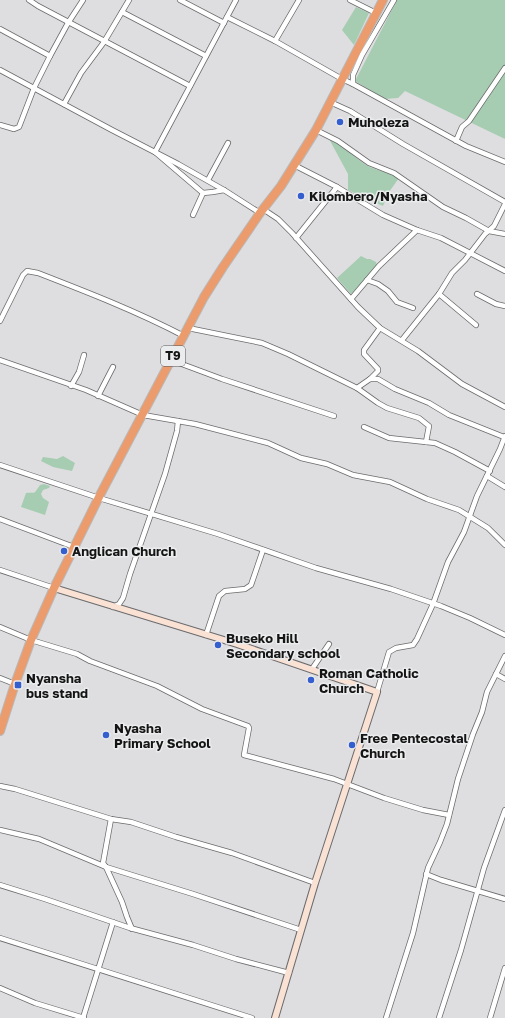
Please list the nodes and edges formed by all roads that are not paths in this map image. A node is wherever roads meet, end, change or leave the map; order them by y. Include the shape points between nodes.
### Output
1 (29, 0) edge
2 (83, 0) edge
3 (129, 0) edge
4 (180, 0) edge
5 (236, 0) edge
6 (299, 0) edge
7 (350, 0) edge
8 (383, 0) edge
9 (394, 0) edge
10 (122, 12) junction
11 (376, 13) junction
12 (227, 17) junction
13 (224, 22) junction
14 (68, 23) junction
15 (0, 29) edge
16 (275, 41) junction
17 (104, 42) junction
18 (50, 56) junction
19 (206, 56) junction
20 (505, 68) edge
21 (0, 70) edge
22 (342, 79) junction
23 (353, 84) junction
24 (190, 86) junction
25 (34, 88) junction
26 (330, 102) junction
27 (64, 104) junction
28 (0, 125) edge
29 (316, 130) junction
30 (456, 140) junction
31 (228, 143) dead end
32 (156, 152) junction
33 (505, 162) edge
34 (294, 165) junction
35 (208, 180) junction
36 (337, 188) junction
37 (224, 190) junction
38 (203, 192) junction
39 (505, 203) edge
40 (261, 211) junction
41 (193, 214) dead end
42 (417, 230) junction
43 (489, 231) junction
44 (505, 234) edge
45 (296, 238) junction
46 (470, 254) junction
47 (505, 272) edge
48 (367, 280) junction
49 (439, 294) junction
50 (477, 294) dead end
51 (351, 299) junction
52 (505, 306) edge
53 (413, 308) dead end
54 (0, 321) edge
55 (476, 325) dead end
56 (380, 328) junction
57 (186, 332) junction
58 (402, 340) junction
59 (84, 355) dead end
60 (0, 360) edge
61 (171, 360) junction
62 (113, 367) dead end
63 (370, 379) junction
64 (71, 386) junction
65 (357, 388) junction
66 (98, 396) junction
67 (505, 407) edge
68 (143, 415) junction
69 (334, 416) dead end
70 (178, 421) junction
71 (364, 427) dead end
72 (505, 436) edge
73 (426, 442) junction
74 (503, 450) edge
75 (0, 465) edge
76 (490, 470) junction
77 (487, 476) junction
78 (505, 487) edge
79 (99, 498) junction
80 (151, 514) junction
81 (470, 517) junction
82 (0, 519) edge
83 (505, 545) edge
84 (74, 547) junction
85 (263, 550) junction
86 (0, 570) edge
87 (54, 588) junction
88 (433, 604) junction
89 (113, 607) junction
90 (0, 628) edge
91 (206, 635) junction
92 (505, 635) edge
93 (31, 640) junction
94 (329, 644) dead end
95 (505, 656) edge
96 (312, 669) junction
97 (496, 674) junction
98 (0, 678) edge
99 (505, 678) edge
100 (14, 684) junction
101 (378, 692) junction
102 (0, 732) edge
103 (348, 784) junction
104 (0, 786) edge
105 (505, 810) edge
106 (449, 815) junction
107 (112, 819) junction
108 (0, 830) edge
109 (106, 867) junction
110 (426, 874) junction
111 (315, 883) junction
112 (0, 885) edge
113 (478, 891) junction
114 (505, 899) edge
115 (113, 922) junction
116 (132, 929) junction
117 (302, 930) junction
118 (0, 938) edge
119 (505, 968) edge
120 (99, 969) junction
121 (289, 973) junction
122 (0, 988) edge
123 (84, 1018) edge
124 (252, 1018) edge
125 (275, 1018) edge
126 (386, 1018) edge
127 (439, 1018) edge
128 (490, 1018) edge

1 - 14 street
2 - 14 street
3 - 10 street
4 - 13 street
5 - 12 street
6 - 16 street
7 - 11 street
8 - 11 highway, T9
9 - 23 street via 362,55 353,75
10 - 17 street
10 - 19 street
11 - 22 highway, T9
12 - 13 street
12 - 16 street
13 - 19 street
14 - 17 street
14 - 18 street
15 - 18 street
16 - 22 street
17 - 24 street
17 - 27 street via 81,73
18 - 25 street
19 - 24 street
20 - 30 street via 462,127
21 - 25 street
22 - 23 street
22 - 26 highway, T9
23 - 30 street
24 - 32 street
25 - 27 street
25 - 28 street via 19,127 14,129
26 - 29 highway, T9
26 - 39 street via 350,111
27 - 32 street
29 - 34 highway, T9
29 - 43 street via 338,141 369,163 394,173 444,207
30 - 33 street via 476,152
31 - 35 street
32 - 35 street
32 - 38 street
34 - 36 street
34 - 40 highway, T9
35 - 37 street
36 - 42 street via 383,215
36 - 45 street
37 - 38 street
37 - 40 street
38 - 41 street
39 - 43 street
40 - 45 street via 278,219
40 - 57 highway, T9 via 222,267
42 - 46 street via 441,238
42 - 48 street
43 - 44 street
43 - 46 street
45 - 51 street
46 - 47 street
46 - 49 street via 452,273
48 - 51 street
48 - 53 street via 388,291 396,302
49 - 55 street
49 - 58 street
50 - 52 street
51 - 56 street
54 - 57 street via 27,272 38,273
56 - 58 street
56 - 63 street via 364,350 364,354 378,369
57 - 61 highway, T9
57 - 65 street via 262,343
58 - 67 street via 462,384
59 - 64 street
60 - 64 street
61 - 68 highway, T9
61 - 69 street
62 - 66 street
63 - 65 street
63 - 72 street via 378,379 449,414
64 - 66 street
65 - 73 street via 387,408 419,418 429,426
66 - 68 street
68 - 70 street
68 - 79 highway, T9
70 - 80 street
70 - 81 street via 268,443 301,458 327,464 353,475 390,482 459,510
71 - 73 street via 389,438
72 - 74 street
73 - 76 street via 455,452
74 - 76 street
75 - 79 street
76 - 77 street
77 - 78 street
77 - 81 street
79 - 80 street
79 - 84 highway, T9
80 - 85 street
80 - 89 street via 123,598
81 - 83 street via 488,528
81 - 88 street via 448,562
82 - 84 street
84 - 87 highway, T9
85 - 88 street
85 - 91 street via 251,585 245,589 226,591 219,596
86 - 87 street
87 - 89 street
87 - 93 highway, T9
88 - 92 street
88 - 101 street via 413,644 389,652
89 - 91 street
90 - 93 street
91 - 96 street
93 - 100 highway, T9
93 - 103 street via 77,654 157,686 202,709 248,726 244,754
94 - 96 street
95 - 97 street
96 - 101 street
97 - 99 street
97 - 106 street via 487,692 463,764
98 - 100 street
100 - 102 highway, T9
101 - 103 street
103 - 106 street via 384,798
103 - 111 street
104 - 107 street via 15,788
105 - 113 street
106 - 110 street
107 - 109 street via 103,855
107 - 111 street via 131,822 232,853
108 - 109 street via 39,839
109 - 116 street
109 - 117 street
110 - 113 street
110 - 126 street via 413,933
111 - 117 street
112 - 115 street
113 - 114 street
113 - 127 street
115 - 116 street
115 - 120 street
116 - 121 street
117 - 121 street
118 - 120 street
119 - 128 street
120 - 123 street
120 - 124 street
121 - 125 street
122 - 123 street via 35,1003

